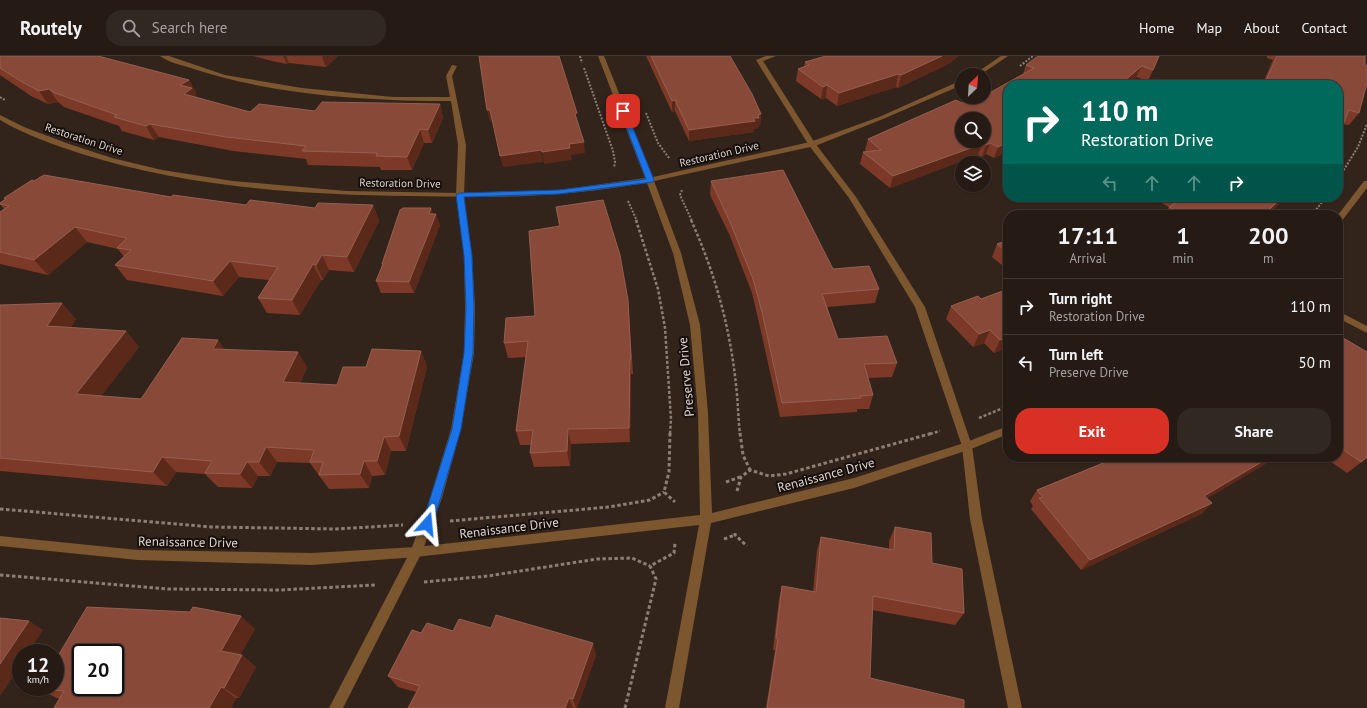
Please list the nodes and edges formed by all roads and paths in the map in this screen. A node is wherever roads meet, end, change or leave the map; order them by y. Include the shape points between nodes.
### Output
1 (163, 56) edge
2 (580, 56) edge
3 (601, 56) edge
4 (773, 56) edge
5 (1005, 56) edge
6 (454, 66) dead end
7 (987, 68) edge
8 (955, 86) edge
9 (0, 97) edge
10 (454, 99) junction
11 (5, 100) dead end
12 (645, 110) dead end
13 (0, 117) edge
14 (1367, 124) edge
15 (812, 144) junction
16 (1343, 171) edge
17 (673, 175) junction
18 (650, 180) junction
19 (627, 183) junction
20 (1367, 183) edge
21 (460, 195) junction
22 (1322, 202) edge
23 (1316, 210) edge
24 (1343, 214) edge
25 (1343, 317) edge
26 (1367, 330) edge
27 (1003, 408) edge
28 (960, 425) junction
29 (1003, 432) edge
30 (967, 446) junction
31 (750, 470) junction
32 (664, 492) junction
33 (0, 510) edge
34 (733, 513) junction
35 (706, 519) junction
36 (677, 523) junction
37 (427, 524) junction
38 (0, 541) edge
39 (747, 546) dead end
40 (416, 552) junction
41 (336, 708) edge
42 (625, 708) edge
43 (672, 708) edge
44 (1015, 708) edge

1 - 10 street via 224,77 302,90 393,99
2 - 19 path via 613,151 614,168
3 - 18 street, Preserve Drive
4 - 15 street via 759,60
5 - 7 street
6 - 10 street via 449,76
8 - 15 street, Restoration Drive
9 - 11 path
10 - 21 street via 462,146
12 - 17 path via 665,155 669,157 668,164
13 - 21 street, Restoration Drive via 66,146 110,160 162,172 292,189 346,193
14 - 16 path via 1358,147
15 - 17 street, Restoration Drive
15 - 28 street via 852,197 920,307
17 - 18 street, Restoration Drive
17 - 31 path via 686,186 680,196 711,269 723,312 737,386 742,451
18 - 19 street, Restoration Drive
18 - 35 street, Preserve Drive via 677,253 694,326 703,413
19 - 21 street, Restoration Drive via 559,192
19 - 32 path via 627,189 622,197 629,201 638,224 658,289 665,328 671,419 669,472
20 - 24 street
21 - 37 street via 468,256 469,353 456,429
22 - 23 path
25 - 26 street
27 - 28 path
28 - 30 street
28 - 31 path via 786,474 769,476
29 - 30 street, Renaissance Drive
30 - 34 street, Renaissance Drive via 854,483
30 - 44 street via 976,519
31 - 34 path via 741,477 732,506
32 - 36 path via 675,501
32 - 37 path via 650,500 609,507
33 - 37 path via 211,527 336,529
34 - 35 street, Renaissance Drive
34 - 39 path via 735,535
35 - 36 street, Renaissance Drive
35 - 43 street, Preserve Drive
36 - 40 street, Renaissance Drive
36 - 42 path via 674,553 650,566 656,579
37 - 40 street
38 - 40 street, Renaissance Drive via 138,555 312,559
40 - 41 street

